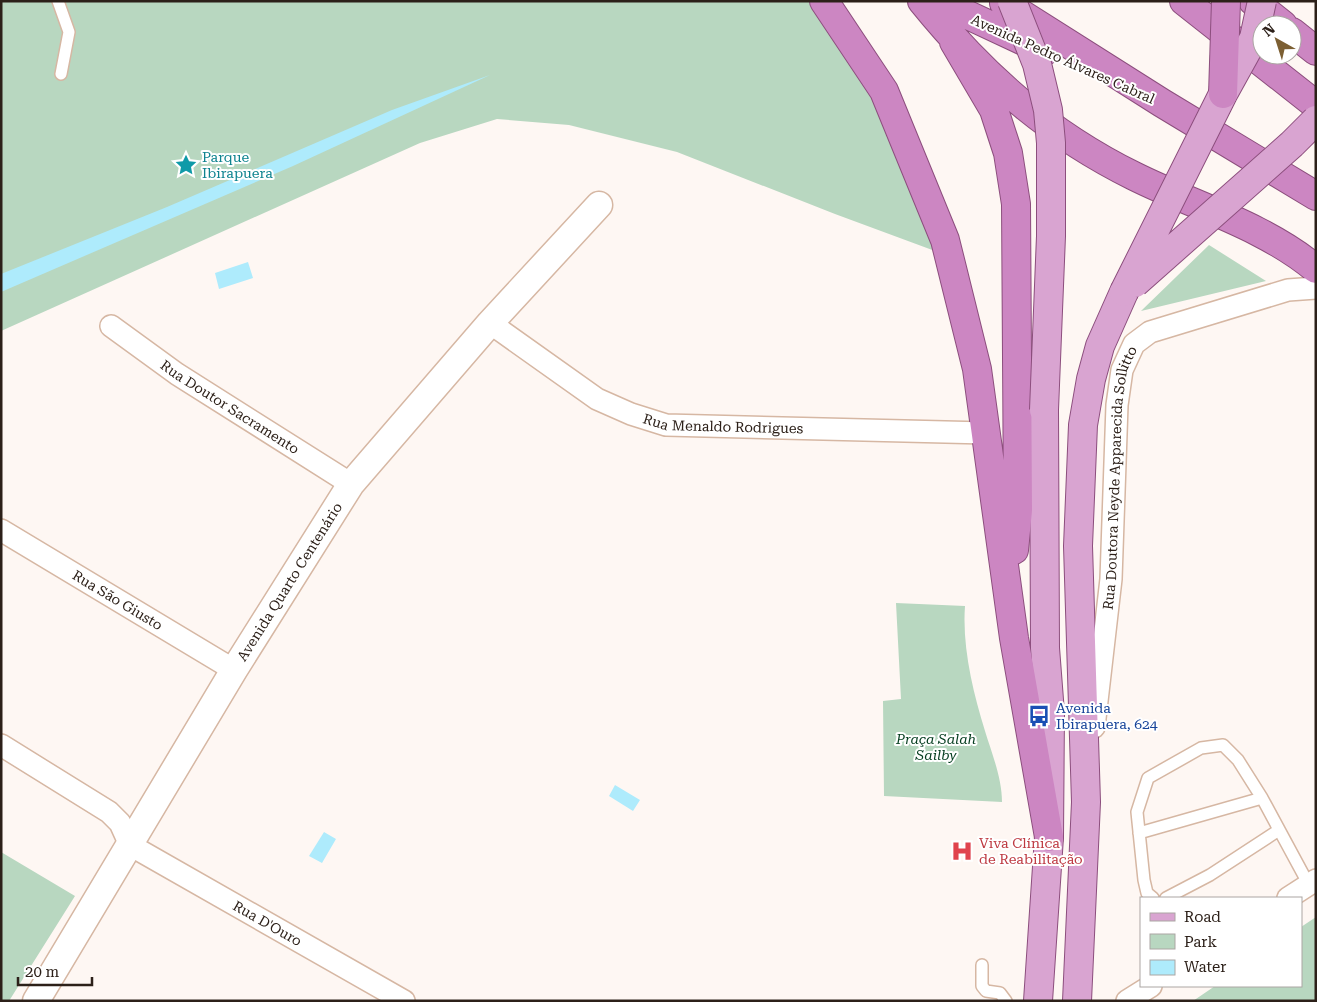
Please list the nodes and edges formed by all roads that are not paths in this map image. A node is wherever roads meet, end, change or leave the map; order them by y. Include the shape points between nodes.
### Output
1 (58, 1) edge
2 (824, 1) edge
3 (922, 1) edge
4 (938, 1) edge
5 (1001, 1) edge
6 (1012, 1) edge
7 (1226, 1) edge
8 (1253, 1) edge
9 (1262, 1) edge
10 (1192, 7) edge
11 (1270, 15) edge
12 (952, 39) junction
13 (1302, 40) edge
14 (1316, 51) edge
15 (61, 74) dead end
16 (1223, 94) junction
17 (1162, 103) junction
18 (1316, 105) edge
19 (1316, 120) edge
20 (1316, 196) edge
21 (599, 205) dead end
22 (1316, 269) edge
23 (1316, 288) edge
24 (1124, 292) junction
25 (490, 323) junction
26 (111, 326) dead end
27 (986, 433) junction
28 (351, 484) junction
29 (1, 530) edge
30 (1009, 592) junction
31 (234, 670) junction
32 (1, 745) edge
33 (1262, 798) junction
34 (1086, 802) junction
35 (1279, 830) junction
36 (1139, 833) junction
37 (1049, 837) junction
38 (130, 845) junction
39 (1312, 882) edge
40 (1152, 897) edge
41 (1168, 897) edge
42 (1290, 897) edge
43 (982, 965) dead end
44 (1149, 987) edge
45 (36, 1001) edge
46 (404, 1001) edge
47 (1006, 1001) edge
48 (1038, 1001) edge
49 (1077, 1001) edge
50 (1127, 1001) edge

1 - 15 lane via 69,32
2 - 27 highway via 884,91 945,240 977,369
3 - 12 highway
4 - 17 highway, Avenida Pedro Álvares Cabral
5 - 17 highway
6 - 37 main road, bridge via 1037,64 1049,126 1051,236 1044,410
7 - 16 highway, bridge
8 - 11 highway
9 - 16 main road, bridge via 1254,38
10 - 18 highway
12 - 22 highway via 1024,108 1047,124 1132,175 1285,246
12 - 30 highway via 994,110 1008,153 1016,204 1018,510
13 - 14 highway
16 - 24 main road, bridge
17 - 20 highway
19 - 24 main road, bridge
21 - 25 street, Avenida Quarto Centenário
23 - 34 street, Rua Doutora Neyde Apparecida Sollitto via 1288,290 1150,332 1130,350 1122,370 1117,404 1111,579
24 - 34 main road via 1100,346 1083,425 1078,546
25 - 27 street, Rua Menaldo Rodrigues via 597,398 631,414 666,425
25 - 28 street, Avenida Quarto Centenário
26 - 28 street, Rua Doutor Sacramento via 177,374
27 - 30 highway
28 - 31 street, Avenida Quarto Centenário
29 - 31 street, Rua São Giusto
30 - 37 highway
31 - 38 street, Avenida Quarto Centenário
32 - 38 street via 109,812 120,823
33 - 35 lane
33 - 36 lane
33 - 36 lane via 1238,760 1223,745 1201,748 1148,778 1137,812
34 - 49 main road
35 - 39 lane
35 - 41 lane via 1210,875
36 - 40 lane via 1144,880
37 - 48 main road
38 - 45 street, Avenida Quarto Centenário
38 - 46 street, Rua D'Ouro
39 - 42 street
43 - 47 lane via 982,986 986,992 1000,993
44 - 50 street

